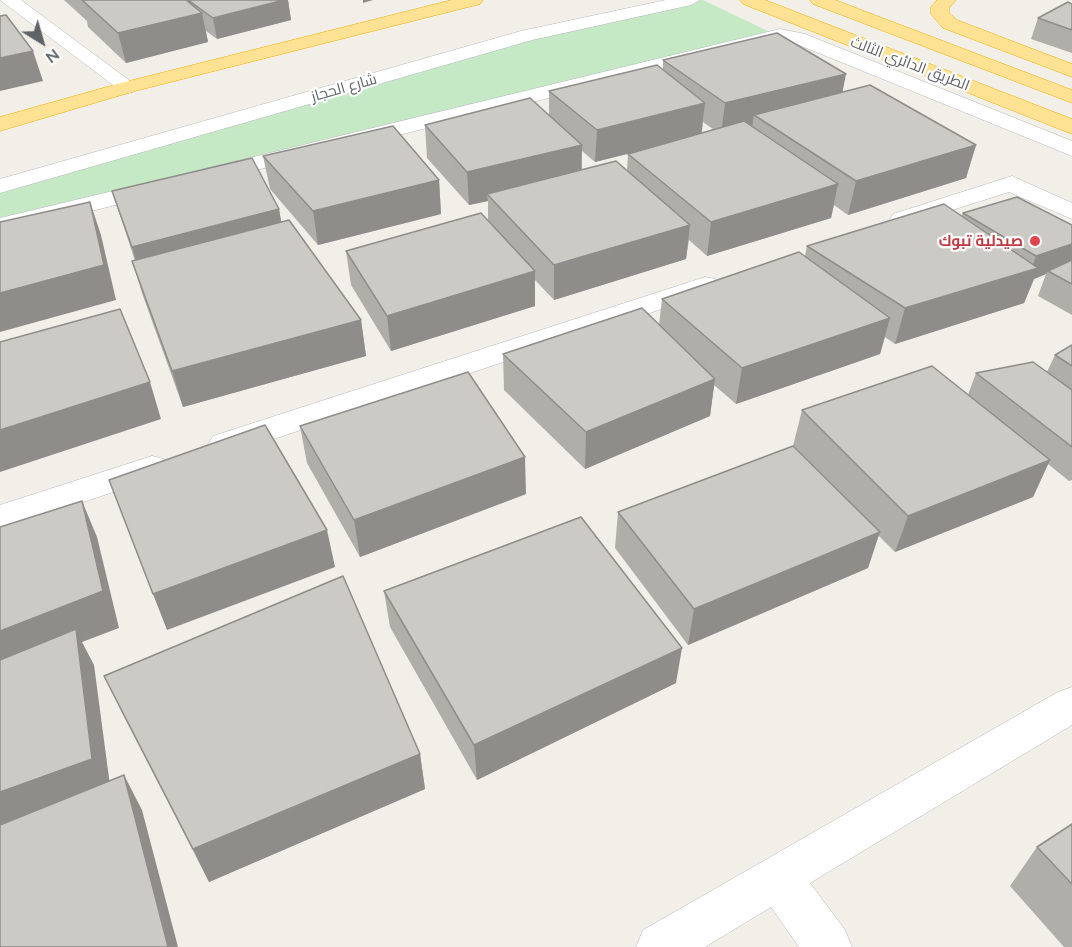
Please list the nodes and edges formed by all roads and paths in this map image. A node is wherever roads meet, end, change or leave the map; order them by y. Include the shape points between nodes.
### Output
1 (9, 0) edge
2 (474, 0) edge
3 (608, 0) edge
4 (691, 0) edge
5 (749, 0) edge
6 (819, 0) edge
7 (947, 0) edge
8 (1072, 72) edge
9 (128, 87) junction
10 (1072, 97) edge
11 (0, 124) edge
12 (1072, 128) edge
13 (1072, 149) edge
14 (0, 165) edge
15 (0, 186) edge
16 (1072, 212) edge
17 (0, 226) edge
18 (882, 226) edge
19 (734, 275) edge
20 (0, 518) edge
21 (1072, 704) edge
22 (778, 878) junction
23 (660, 947) edge
24 (828, 947) edge

1 - 9 street
2 - 9 highway
3 - 14 street, شارع الحجاز via 472,32
4 - 15 street, شارع الحجاز via 528,35
5 - 12 highway, الطريق الدائري الثالث
6 - 10 highway, الطريق الدائري الثالث
7 - 8 highway via 940,7 940,14 950,24
9 - 11 highway
13 - 17 street via 798,38 780,35
16 - 18 street via 1011,183
19 - 20 street
21 - 22 street
22 - 23 street
22 - 24 street

